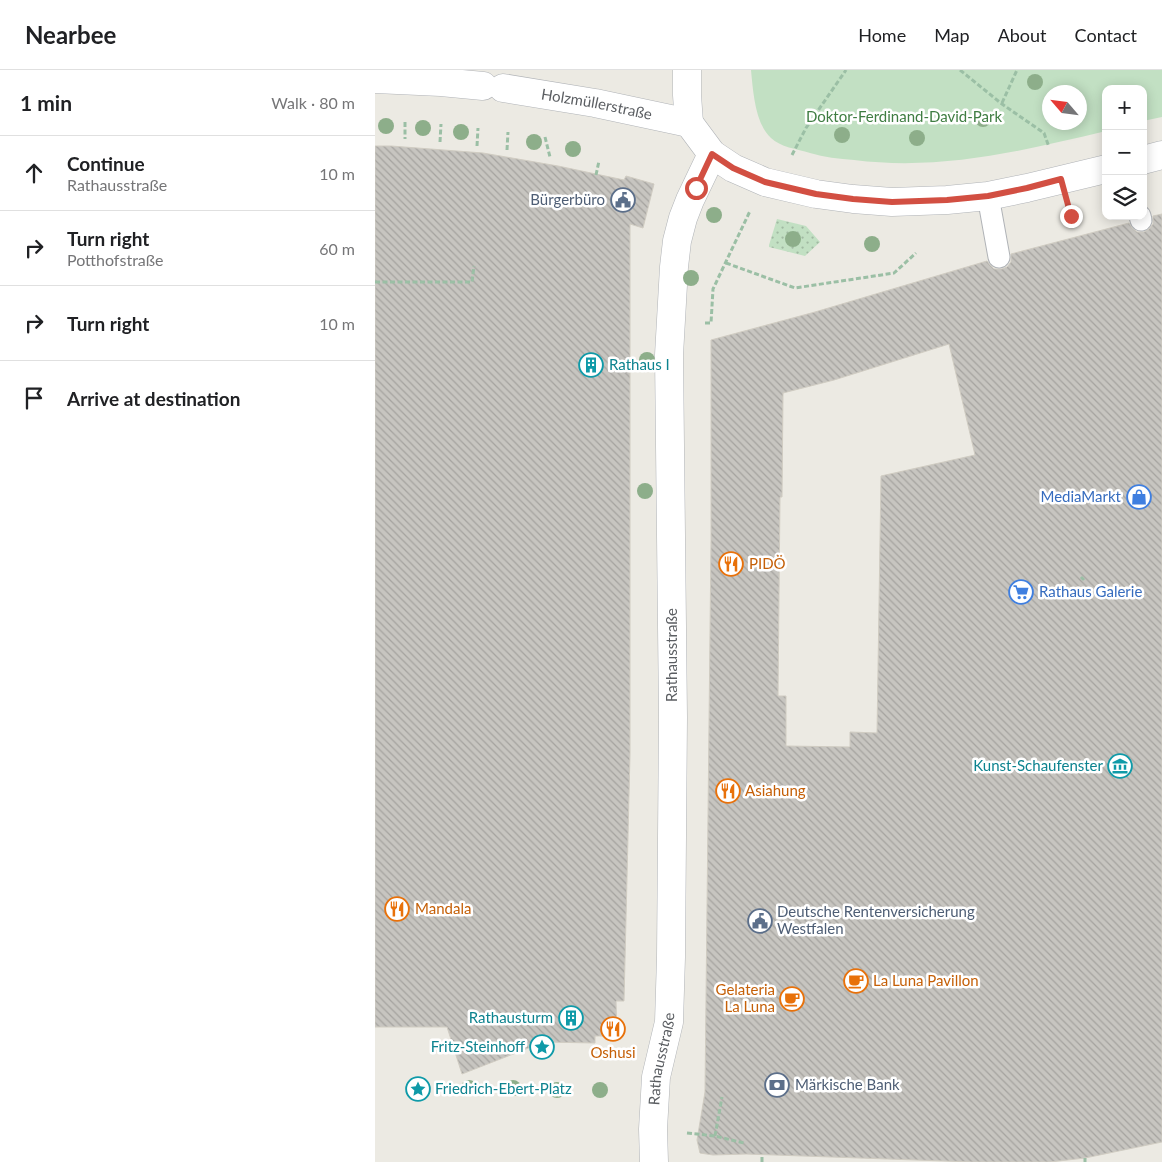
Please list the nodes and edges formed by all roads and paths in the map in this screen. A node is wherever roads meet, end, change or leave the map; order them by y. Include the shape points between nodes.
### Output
1 (687, 70) edge
2 (846, 70) edge
3 (960, 70) edge
4 (1017, 70) edge
5 (375, 79) edge
6 (1001, 104) junction
7 (405, 122) dead end
8 (689, 123) junction
9 (441, 124) dead end
10 (479, 128) dead end
11 (507, 132) dead end
12 (545, 137) dead end
13 (405, 139) dead end
14 (440, 142) dead end
15 (477, 146) dead end
16 (507, 150) dead end
17 (712, 154) junction
18 (1162, 156) edge
19 (550, 157) dead end
20 (1147, 159) edge
21 (599, 161) dead end
22 (1102, 170) edge
23 (597, 174) dead end
24 (1061, 179) junction
25 (773, 184) junction
26 (988, 196) junction
27 (915, 253) dead end
28 (999, 257) dead end
29 (726, 263) junction
30 (474, 266) dead end
31 (375, 282) edge
32 (671, 321) junction
33 (722, 1097) dead end
34 (715, 1136) dead end
35 (762, 1155) dead end
36 (654, 1162) edge
37 (762, 1162) edge

1 - 8 street
2 - 25 path
3 - 6 path
4 - 6 path
5 - 8 street, Holzmüllerstraße via 493,87 595,103
6 - 24 path via 1043,132
7 - 13 path
8 - 17 street
9 - 14 path
10 - 15 path
11 - 16 path
12 - 19 path
17 - 25 street via 733,168
17 - 32 street, Rathausstraße via 690,200 677,241
18 - 20 street
21 - 23 path
22 - 24 street
24 - 26 street
25 - 26 street via 816,194 892,202
25 - 29 path
26 - 28 lane
27 - 29 path via 894,273 795,288
29 - 32 path via 713,290 711,323
30 - 31 path via 473,282
32 - 36 street, Rathausstraße via 671,937 669,1022 656,1077
33 - 34 path
35 - 37 path

